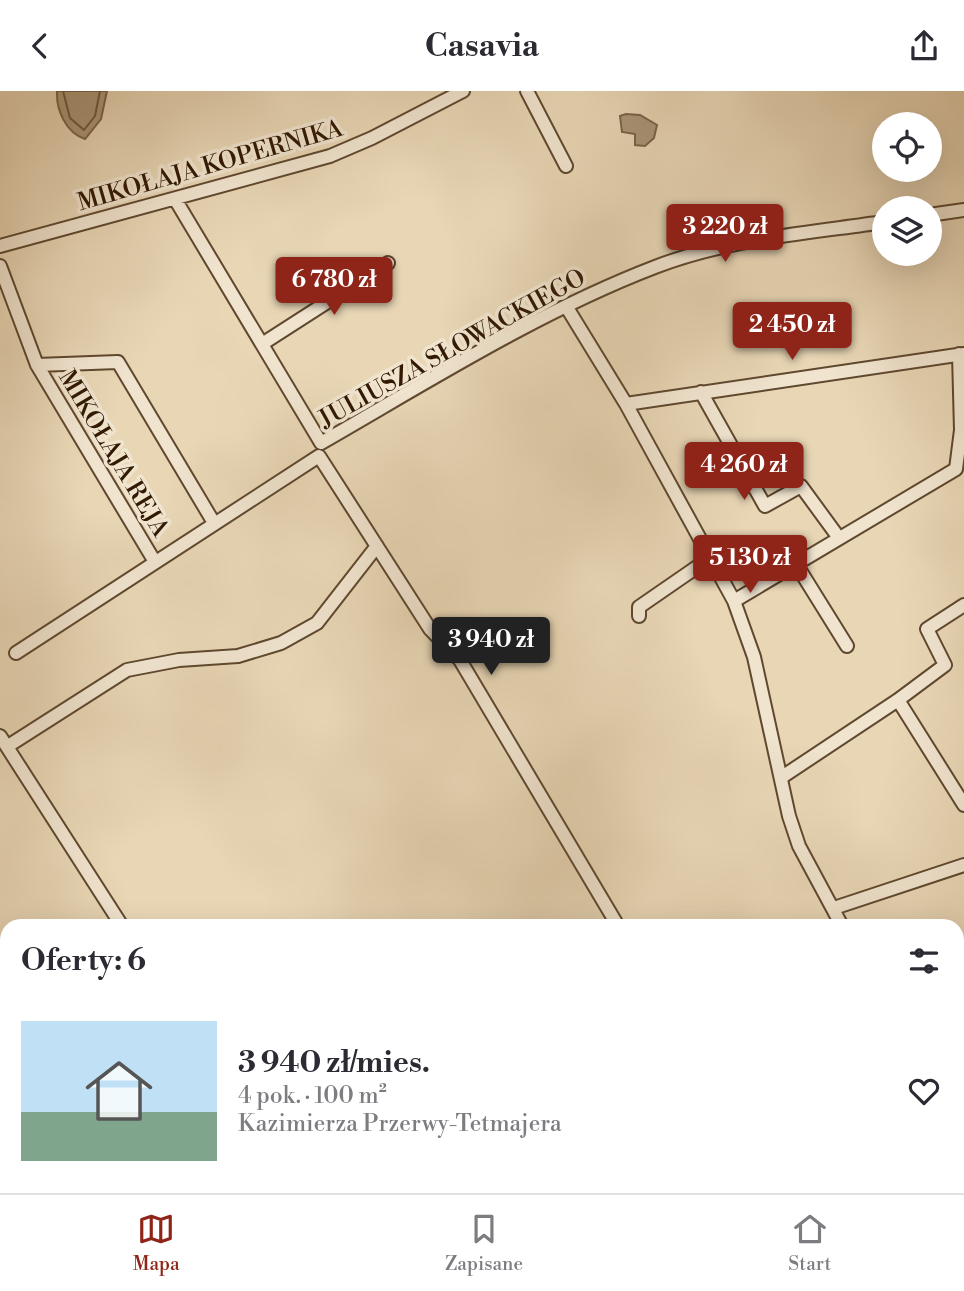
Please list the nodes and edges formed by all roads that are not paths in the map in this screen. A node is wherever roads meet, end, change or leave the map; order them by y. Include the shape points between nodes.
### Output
1 (463, 91) edge
2 (527, 91) edge
3 (566, 166) dead end
4 (174, 199) junction
5 (964, 210) edge
6 (942, 213) edge
7 (872, 224) edge
8 (0, 247) edge
9 (388, 263) dead end
10 (0, 266) edge
11 (566, 306) junction
12 (262, 344) junction
13 (962, 354) edge
14 (37, 365) junction
15 (701, 392) junction
16 (626, 404) junction
17 (963, 432) edge
18 (320, 449) junction
19 (214, 523) junction
20 (839, 538) junction
21 (377, 546) junction
22 (710, 558) junction
23 (155, 562) junction
24 (796, 564) junction
25 (734, 601) junction
26 (964, 605) edge
27 (639, 616) dead end
28 (847, 646) dead end
29 (16, 653) dead end
30 (898, 700) junction
31 (4, 741) edge
32 (782, 777) junction
33 (964, 805) edge
34 (964, 865) edge
35 (834, 908) junction
36 (118, 919) edge
37 (614, 919) edge
38 (839, 919) edge

1 - 4 street, MIKOŁAJA KOPERNIKA via 330,156
2 - 3 street
4 - 8 street, MIKOŁAJA KOPERNIKA
4 - 12 street
5 - 6 street
7 - 11 street, JULIUSZA SŁOWACKIEGO via 739,243 656,266
9 - 12 street
10 - 14 street, MIKOŁAJA REJA
11 - 16 street
11 - 18 street, JULIUSZA SŁOWACKIEGO
12 - 18 street
13 - 15 street
13 - 17 street
14 - 19 street, MIKOŁAJA REJA via 118,362
14 - 23 street, MIKOŁAJA REJA
15 - 16 street
15 - 20 street via 765,506 801,486
16 - 22 street
17 - 20 street via 956,469
18 - 19 street, JULIUSZA SŁOWACKIEGO
18 - 21 street
19 - 23 street, JULIUSZA SŁOWACKIEGO
20 - 24 street
21 - 31 street via 317,623 281,643 238,656 127,670
21 - 37 street via 430,629 460,660
22 - 25 street
22 - 27 street via 639,607
23 - 29 street, JULIUSZA SŁOWACKIEGO
24 - 25 street
24 - 28 street
25 - 32 street via 754,657
26 - 30 street via 927,629 945,665
30 - 32 street
30 - 33 street
31 - 36 street
32 - 35 street via 799,846
34 - 35 street
35 - 38 street

